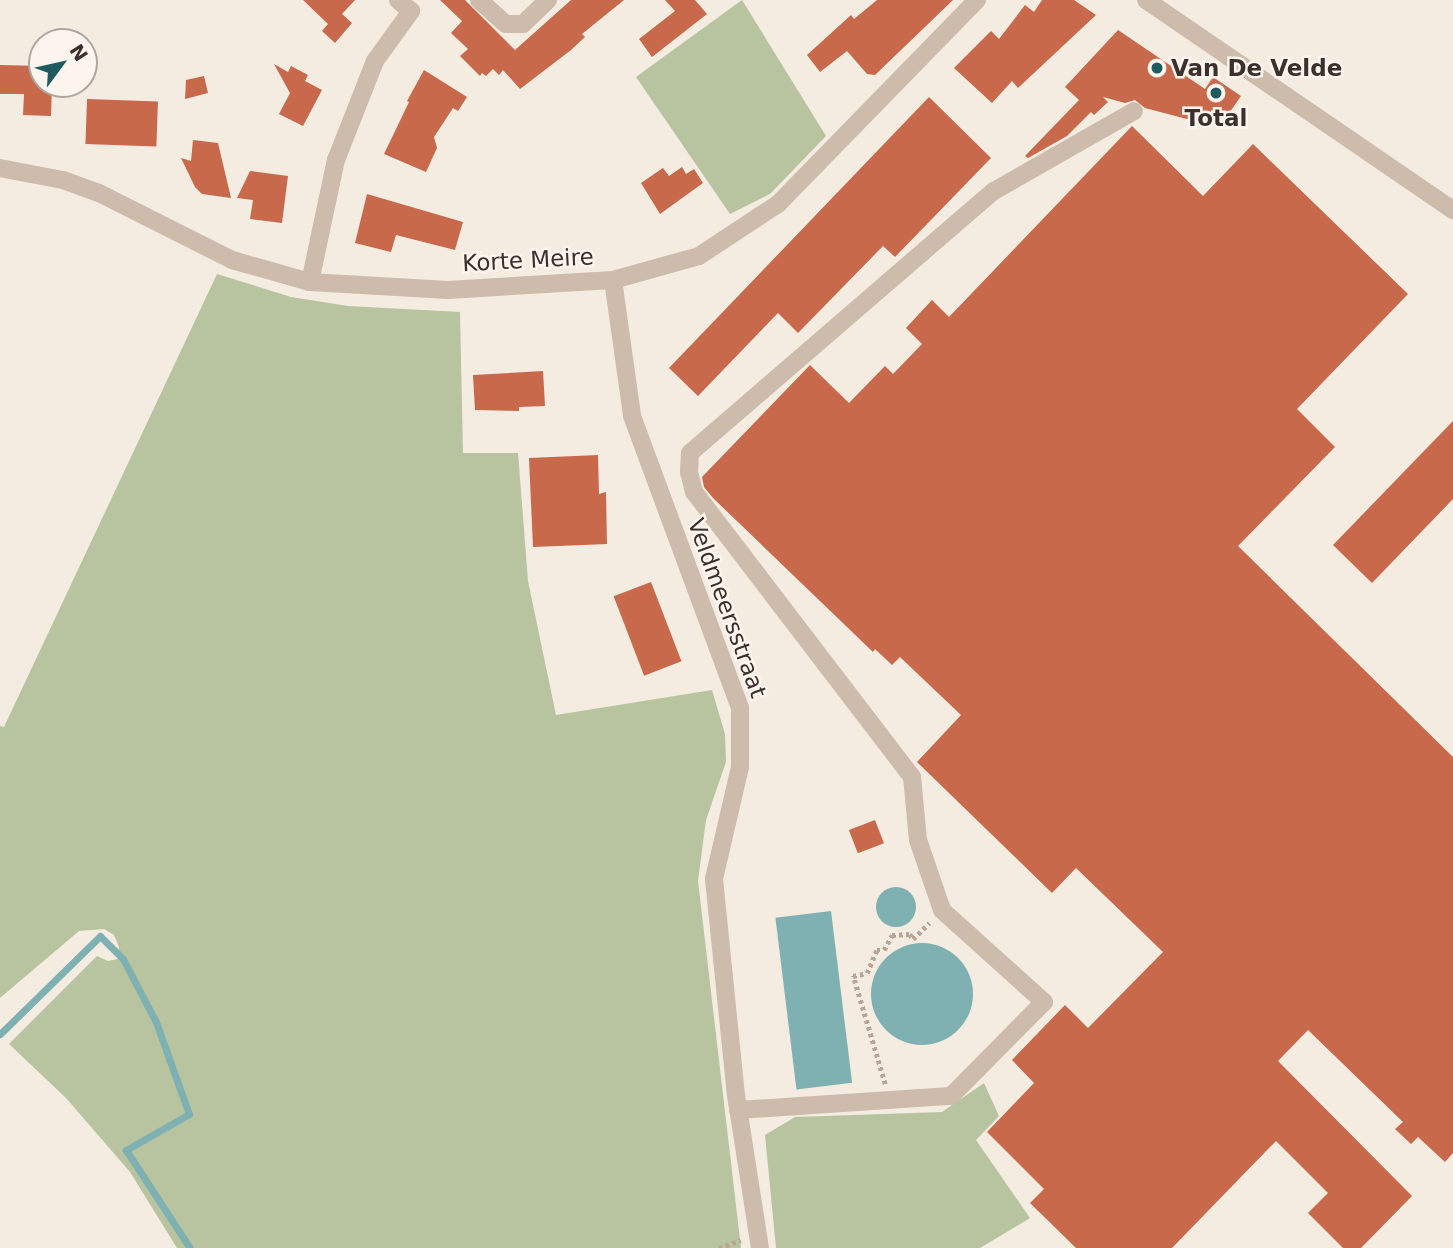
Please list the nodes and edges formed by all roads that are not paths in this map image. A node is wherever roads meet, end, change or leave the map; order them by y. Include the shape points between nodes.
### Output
1 (479, 0) edge
2 (548, 0) edge
3 (977, 0) edge
4 (1146, 0) edge
5 (410, 4) edge
6 (1134, 111) dead end
7 (0, 168) edge
8 (1453, 210) edge
9 (613, 280) junction
10 (310, 282) junction
11 (738, 1110) junction
12 (760, 1248) edge

1 - 2 street via 506,24 523,24
3 - 9 street, Korte Meire via 778,204 699,256
4 - 8 street
5 - 10 street via 375,61 335,160
6 - 11 street via 994,191 690,453 694,492 912,776 918,840 942,910 1044,1002 951,1096
7 - 10 street, Korte Meire via 75,184 232,260
9 - 10 street, Korte Meire via 448,290
9 - 11 street, Veldmeersstraat via 632,416 740,708 740,768 714,879
11 - 12 street, Veldmeersstraat

